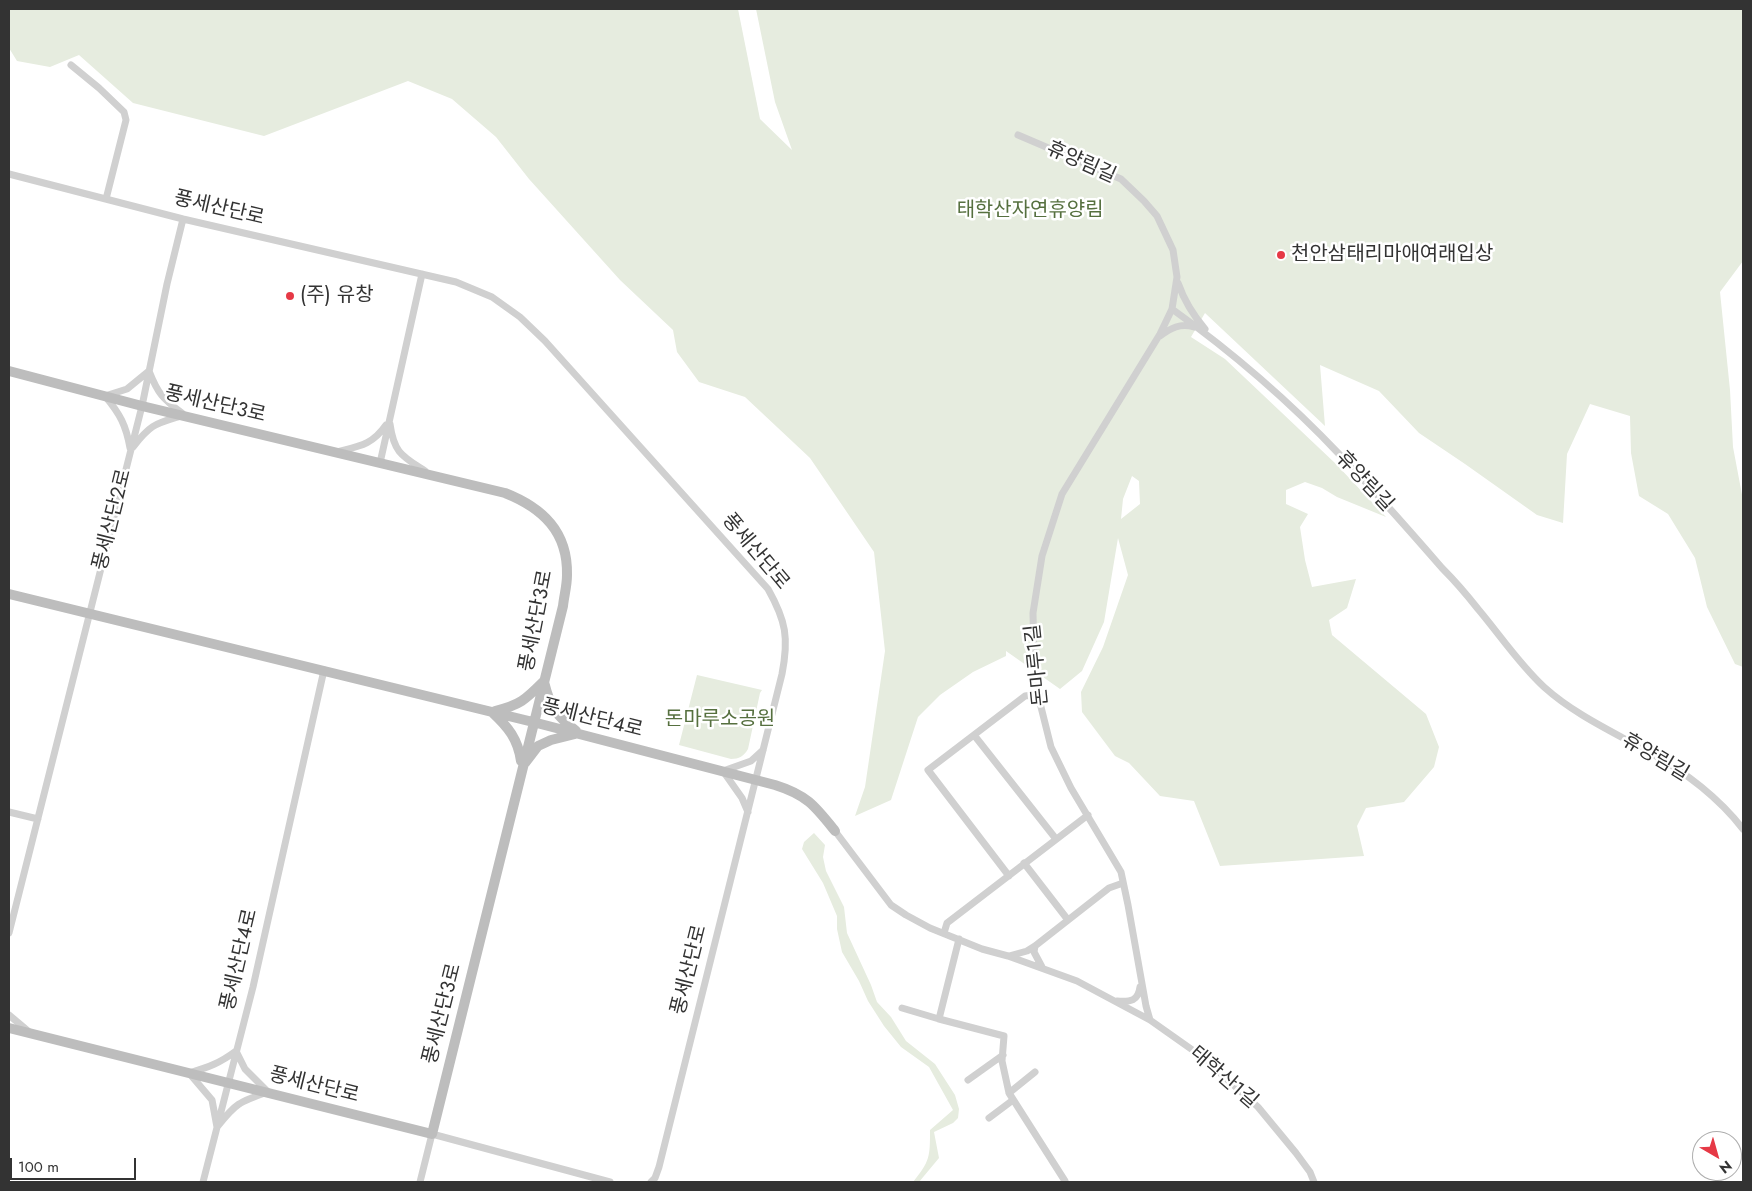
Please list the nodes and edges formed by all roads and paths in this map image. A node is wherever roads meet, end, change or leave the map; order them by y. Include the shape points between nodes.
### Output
1 (71, 65) dead end
2 (1018, 135) dead end
3 (9, 174) edge
4 (106, 199) junction
5 (183, 219) junction
6 (422, 274) junction
7 (1177, 281) junction
8 (1172, 308) junction
9 (1201, 330) junction
10 (1158, 338) junction
11 (1213, 339) junction
12 (149, 371) junction
13 (9, 372) edge
14 (105, 396) junction
15 (142, 406) junction
16 (184, 415) junction
17 (389, 420) junction
18 (130, 451) junction
19 (336, 452) junction
20 (380, 463) junction
21 (429, 474) junction
22 (9, 594) edge
23 (88, 614) junction
24 (324, 670) junction
25 (544, 681) junction
26 (1039, 694) junction
27 (492, 712) junction
28 (533, 722) junction
29 (578, 734) junction
30 (974, 735) junction
31 (763, 750) junction
32 (522, 767) junction
33 (724, 771) junction
34 (756, 780) junction
35 (9, 812) edge
36 (748, 812) junction
37 (1088, 815) junction
38 (38, 819) junction
39 (1743, 829) edge
40 (835, 831) joint
41 (1056, 839) junction
42 (1024, 863) junction
43 (1008, 876) junction
44 (1123, 883) junction
45 (1068, 920) junction
46 (9, 933) edge
47 (944, 933) junction
48 (959, 939) junction
49 (1035, 946) junction
50 (1008, 956) junction
51 (1042, 967) junction
52 (1141, 981) junction
53 (1115, 1000) junction
54 (902, 1008) dead end
55 (9, 1014) edge
56 (938, 1019) junction
57 (1150, 1020) junction
58 (9, 1028) edge
59 (31, 1033) junction
60 (236, 1050) junction
61 (1002, 1055) junction
62 (189, 1072) junction
63 (1035, 1072) dead end
64 (968, 1080) dead end
65 (228, 1082) junction
66 (268, 1092) junction
67 (1009, 1093) junction
68 (1013, 1100) junction
69 (989, 1118) dead end
70 (217, 1127) junction
71 (432, 1134) junction
72 (1065, 1181) edge
73 (203, 1182) edge
74 (420, 1182) edge
75 (610, 1182) edge
76 (651, 1182) edge
77 (1314, 1182) edge

1 - 4 street via 124,112 126,120
2 - 7 street, 휴양림길 via 1121,179 1157,216 1173,250
3 - 4 street, 풍세산단로
4 - 5 street, 풍세산단로
5 - 6 street, 풍세산단로
5 - 12 street, 풍세산단2로
6 - 17 street
6 - 31 street, 풍세산단로 via 456,282 492,297 520,317 545,340 768,589 780,610 785,629 785,654
7 - 8 street, 휴양림길
7 - 11 street via 1193,315
8 - 9 street, 휴양림길
8 - 10 street, 돈마루1길
9 - 10 street via 1186,325 1172,328
9 - 11 street, 휴양림길
10 - 26 street, 돈마루1길 via 1062,494 1055,511 1042,556 1033,613
11 - 39 street, 휴양림길 via 1269,386 1340,454 1544,686 1567,706 1648,751 1699,786
12 - 14 street via 127,389
12 - 15 street, 풍세산단2로
12 - 16 street via 163,399
13 - 14 street, 풍세산단3로
14 - 15 street, 풍세산단3로
14 - 18 street via 121,417
15 - 16 street, 풍세산단3로
15 - 18 street, 풍세산단2로
16 - 18 street via 146,431
16 - 19 street, 풍세산단3로
17 - 19 street via 371,442
17 - 20 street
17 - 21 street via 396,448
18 - 23 street, 풍세산단2로
19 - 20 street, 풍세산단3로
20 - 21 street, 풍세산단3로
21 - 25 street, 풍세산단3로 via 522,500 538,509 560,538 566,556 567,576
22 - 23 street, 풍세산단4로
23 - 24 street, 풍세산단4로
23 - 38 street, 풍세산단2로
24 - 27 street, 풍세산단4로
24 - 60 street, 풍세산단4로
25 - 27 street via 525,700
25 - 28 street, 풍세산단3로
25 - 29 street via 548,700 556,714
26 - 30 street via 1025,696
26 - 37 street, 돈마루1길 via 1051,747
27 - 28 street, 풍세산단4로
27 - 32 street via 514,736 520,749
28 - 29 street, 풍세산단4로
28 - 32 street, 풍세산단3로
29 - 32 street via 538,746
29 - 33 street, 풍세산단4로
30 - 41 street
30 - 43 street via 928,770
31 - 33 street via 751,761
31 - 34 street, 풍세산단로
32 - 71 street, 풍세산단3로
33 - 34 street, 풍세산단4로
33 - 36 street
34 - 36 street, 풍세산단로
34 - 40 street, 풍세산단4로 via 792,790 813,804
35 - 38 street
36 - 76 street, 풍세산단로 via 659,1167
37 - 41 street
37 - 44 street, 돈마루1길 via 1121,872
38 - 46 street, 풍세산단2로
40 - 47 street via 891,905 914,920
41 - 42 street
42 - 43 street
42 - 45 street
43 - 47 street via 947,923
44 - 45 street via 1109,888
44 - 52 street, 돈마루1길
45 - 49 street
47 - 48 street
48 - 50 street
48 - 56 street
49 - 50 street
49 - 51 street via 1034,952
50 - 51 street
51 - 53 street
52 - 53 street via 1139,995 1134,1000
52 - 57 street, 돈마루1길
53 - 57 street
54 - 56 street
55 - 59 street
56 - 61 street via 1004,1036
57 - 77 street, 태학산1길 via 1201,1056 1258,1107 1296,1153
58 - 59 street, 풍세산단로
59 - 62 street, 풍세산단로
60 - 62 street via 211,1067
60 - 65 street, 풍세산단4로
60 - 66 street via 245,1069
61 - 64 street
61 - 67 street
62 - 65 street, 풍세산단로
62 - 70 street via 212,1100
63 - 67 street
65 - 66 street, 풍세산단로
65 - 70 street, 풍세산단4로
66 - 70 street via 243,1100
66 - 71 street, 풍세산단로
67 - 68 street
68 - 69 street
68 - 72 street
70 - 73 street, 풍세산단4로
71 - 74 street
71 - 75 street, 풍세산단로

